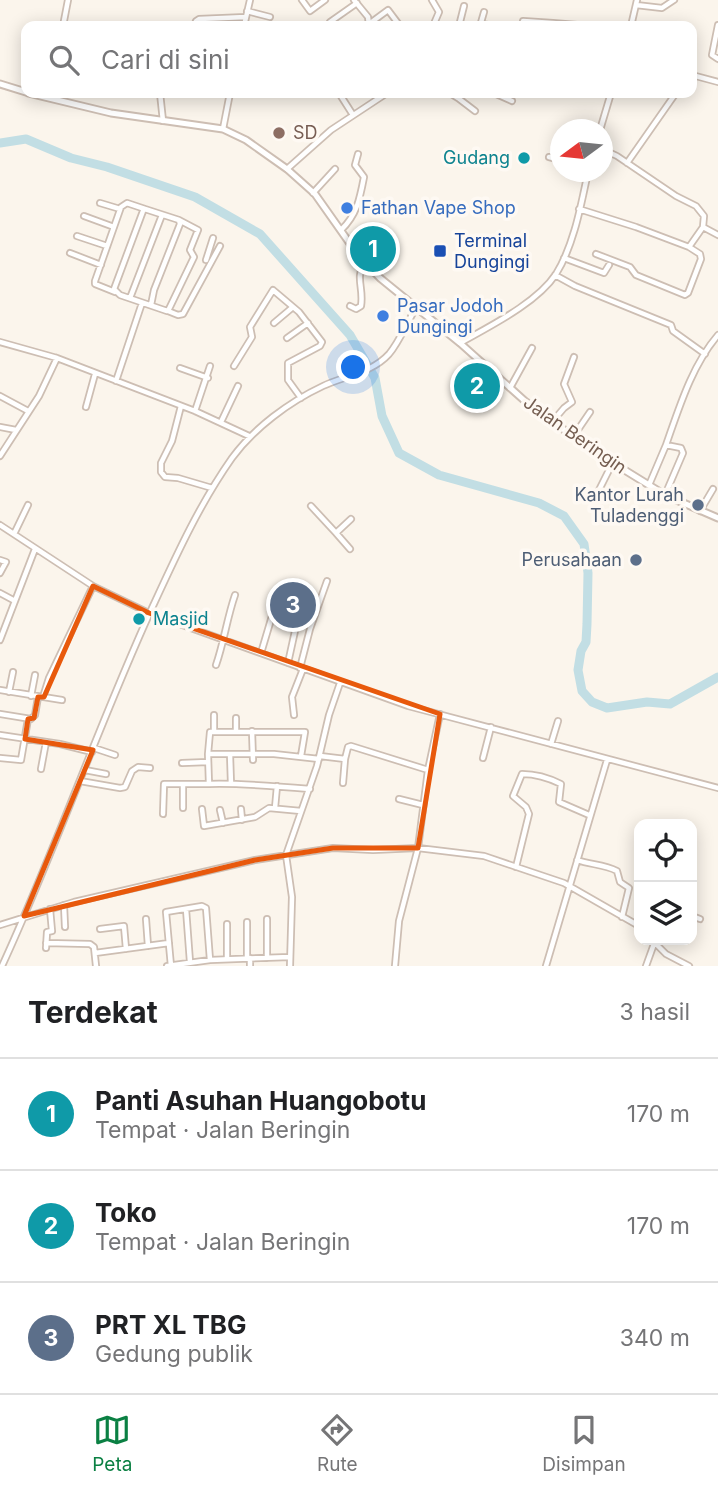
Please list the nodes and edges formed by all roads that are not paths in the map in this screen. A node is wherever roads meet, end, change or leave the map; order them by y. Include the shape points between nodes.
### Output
1 (68, 0) edge
2 (250, 0) edge
3 (302, 0) edge
4 (325, 0) edge
5 (432, 0) edge
6 (674, 0) edge
7 (356, 1) edge
8 (637, 3) edge
9 (464, 6) dead end
10 (247, 11) junction
11 (484, 12) dead end
12 (270, 16) dead end
13 (246, 17) junction
14 (514, 19) dead end
15 (63, 21) edge
16 (198, 21) edge
17 (245, 21) edge
18 (331, 21) edge
19 (369, 21) edge
20 (373, 21) edge
21 (396, 21) edge
22 (435, 21) edge
23 (460, 21) edge
24 (482, 21) edge
25 (518, 21) edge
26 (632, 21) edge
27 (718, 25) edge
28 (718, 59) edge
29 (697, 76) edge
30 (718, 82) edge
31 (0, 84) edge
32 (21, 90) edge
33 (51, 98) edge
34 (161, 98) edge
35 (229, 98) edge
36 (342, 98) edge
37 (379, 98) edge
38 (462, 98) edge
39 (505, 98) edge
40 (610, 98) edge
41 (672, 98) edge
42 (512, 101) dead end
43 (475, 111) dead end
44 (353, 115) junction
45 (603, 119) edge
46 (163, 121) junction
47 (223, 128) junction
48 (358, 154) dead end
49 (613, 155) edge
50 (627, 163) junction
51 (287, 169) junction
52 (335, 169) dead end
53 (586, 182) edge
54 (313, 192) junction
55 (100, 203) dead end
56 (120, 209) junction
57 (145, 209) junction
58 (579, 209) junction
59 (162, 215) junction
60 (84, 216) dead end
61 (179, 220) junction
62 (114, 227) junction
63 (703, 227) junction
64 (341, 230) junction
65 (718, 235) edge
66 (77, 236) dead end
67 (213, 238) dead end
68 (107, 246) junction
69 (220, 246) dead end
70 (689, 247) junction
71 (70, 253) dead end
72 (193, 254) junction
73 (596, 254) dead end
74 (564, 258) junction
75 (209, 261) junction
76 (364, 262) junction
77 (101, 265) junction
78 (609, 265) dead end
79 (555, 275) junction
80 (116, 293) junction
81 (130, 299) junction
82 (142, 303) junction
83 (151, 305) junction
84 (350, 306) dead end
85 (293, 307) junction
86 (416, 308) junction
87 (167, 311) junction
88 (274, 323) dead end
89 (308, 323) junction
90 (718, 335) edge
91 (287, 338) dead end
92 (0, 342) edge
93 (460, 343) junction
94 (532, 348) dead end
95 (705, 354) junction
96 (573, 357) dead end
97 (57, 358) junction
98 (210, 366) dead end
99 (234, 366) dead end
100 (180, 369) dead end
101 (96, 374) junction
102 (208, 378) junction
103 (116, 381) junction
104 (238, 386) dead end
105 (510, 388) junction
106 (0, 396) edge
107 (301, 397) junction
108 (181, 406) junction
109 (86, 407) dead end
110 (28, 411) junction
111 (195, 411) junction
112 (590, 412) dead end
113 (221, 422) junction
114 (552, 423) junction
115 (0, 427) edge
116 (16, 430) junction
117 (249, 436) junction
118 (573, 437) junction
119 (666, 445) junction
120 (0, 456) edge
121 (612, 462) junction
122 (649, 485) junction
123 (212, 488) junction
124 (712, 489) dead end
125 (598, 490) dead end
126 (666, 495) junction
127 (28, 505) dead end
128 (311, 506) dead end
129 (700, 511) junction
130 (718, 518) edge
131 (351, 519) dead end
132 (0, 525) edge
133 (336, 533) junction
134 (13, 534) junction
135 (35, 549) junction
136 (350, 549) dead end
137 (0, 560) edge
138 (0, 573) edge
139 (327, 581) dead end
140 (93, 586) junction
141 (0, 593) edge
142 (235, 595) dead end
143 (15, 601) junction
144 (149, 613) junction
145 (272, 617) dead end
146 (295, 631) dead end
147 (0, 640) edge
148 (225, 640) junction
149 (261, 653) junction
150 (288, 663) junction
151 (216, 665) dead end
152 (301, 668) junction
153 (13, 672) dead end
154 (35, 675) dead end
155 (340, 682) junction
156 (0, 691) edge
157 (9, 692) junction
158 (31, 696) junction
159 (41, 698) junction
160 (62, 701) dead end
161 (0, 714) edge
162 (440, 714) junction
163 (214, 715) dead end
164 (294, 715) dead end
165 (236, 718) dead end
166 (28, 719) junction
167 (558, 721) dead end
168 (491, 727) junction
169 (252, 731) junction
170 (214, 732) junction
171 (236, 732) junction
172 (0, 735) edge
173 (25, 739) junction
174 (46, 742) junction
175 (551, 744) junction
176 (93, 750) junction
177 (208, 754) junction
178 (230, 754) junction
179 (115, 755) dead end
180 (301, 756) junction
181 (253, 757) junction
182 (0, 758) edge
183 (316, 758) junction
184 (483, 758) dead end
185 (345, 759) junction
186 (607, 760) junction
187 (182, 762) dead end
188 (208, 762) junction
189 (150, 768) dead end
190 (41, 769) dead end
191 (85, 770) junction
192 (428, 770) junction
193 (106, 774) dead end
194 (80, 781) junction
195 (343, 783) dead end
196 (183, 784) junction
197 (209, 784) junction
198 (231, 784) junction
199 (277, 786) junction
200 (717, 786) edge
201 (310, 789) junction
202 (399, 799) dead end
203 (423, 805) junction
204 (183, 808) dead end
205 (275, 808) junction
206 (202, 809) dead end
207 (241, 809) dead end
208 (220, 810) dead end
209 (301, 811) junction
210 (163, 814) dead end
211 (589, 815) junction
212 (242, 820) junction
213 (223, 823) junction
214 (204, 826) junction
215 (194, 828) dead end
216 (418, 848) junction
217 (286, 855) junction
218 (577, 860) junction
219 (516, 867) junction
220 (569, 886) junction
221 (64, 905) junction
222 (50, 909) junction
223 (186, 909) junction
224 (24, 916) junction
225 (622, 916) junction
226 (146, 919) dead end
227 (268, 920) dead end
228 (9, 922) junction
229 (248, 923) dead end
230 (634, 923) edge
231 (0, 925) edge
232 (228, 925) dead end
233 (65, 927) dead end
234 (19, 929) junction
235 (100, 929) dead end
236 (169, 943) junction
237 (653, 945) edge
238 (658, 945) edge
239 (148, 946) junction
240 (127, 949) junction
241 (95, 953) junction
242 (290, 957) junction
243 (248, 958) junction
244 (267, 958) junction
245 (227, 959) junction
246 (210, 960) junction
247 (190, 962) junction
248 (2, 966) edge
249 (96, 966) edge
250 (169, 966) edge
251 (251, 966) edge
252 (290, 966) edge
253 (395, 966) edge
254 (546, 966) edge
255 (646, 966) edge
256 (689, 966) edge

1 - 15 street
2 - 10 street
3 - 4 street via 310,11
5 - 22 street via 439,12
6 - 8 street via 662,8
7 - 18 street
7 - 19 street
8 - 26 street
9 - 23 street
10 - 12 street
10 - 13 street
11 - 24 street
13 - 16 street
13 - 17 street
14 - 25 street
20 - 21 street via 388,10
27 - 28 street via 712,55
29 - 30 street
31 - 32 street, Jalan Beringin
33 - 46 street, Jalan Beringin
34 - 46 street
35 - 47 street
36 - 44 street
37 - 44 street
38 - 43 street
39 - 42 street
40 - 45 street
41 - 50 street
44 - 51 street
46 - 47 street, Jalan Beringin
47 - 51 street, Jalan Beringin
48 - 64 street via 355,165 364,177 359,205
49 - 50 street
50 - 63 street via 696,206 705,216
51 - 54 street, Jalan Beringin
52 - 54 street
53 - 58 street
54 - 64 street, Jalan Beringin
55 - 56 street
56 - 57 street via 127,203
56 - 62 street
57 - 59 street
57 - 80 street via 118,275
58 - 70 street
58 - 74 street
59 - 61 street
59 - 81 street
60 - 62 street
61 - 72 street via 198,229 190,250
61 - 83 street
62 - 68 street
63 - 65 street
63 - 70 street
64 - 76 street, Jalan Beringin
66 - 68 street
67 - 75 street
68 - 77 street
69 - 75 street
70 - 73 street via 701,259 685,295
71 - 77 street
72 - 75 street
72 - 87 street
74 - 78 street via 604,272
74 - 79 street
75 - 87 street via 183,314
76 - 84 street via 358,273 361,306
76 - 86 street, Jalan Beringin
77 - 80 street via 94,284
79 - 93 street via 522,305
79 - 95 street via 671,325
80 - 81 street
81 - 82 street
82 - 83 street
82 - 103 street
83 - 87 street
85 - 88 street
85 - 89 street
85 - 99 street via 273,290 250,327 252,337
86 - 93 street, Jalan Beringin
86 - 107 street via 382,360
89 - 91 street
89 - 107 street via 322,342 288,363 288,380
90 - 95 street
92 - 97 street
93 - 105 street, Jalan Beringin
94 - 105 street
95 - 119 street
96 - 114 street via 564,384 572,402
97 - 101 street
97 - 110 street
98 - 102 street
100 - 102 street
101 - 103 street
101 - 109 street
102 - 111 street
103 - 108 street
104 - 113 street
105 - 114 street, Jalan Beringin
106 - 110 street
107 - 117 street
108 - 111 street
108 - 123 street via 172,441 160,463 161,472 165,477
110 - 116 street
111 - 113 street
112 - 118 street
113 - 117 street
114 - 118 street, Jalan Beringin
115 - 116 street
116 - 120 street
117 - 123 street
118 - 121 street, Jalan Beringin
119 - 122 street
119 - 126 street via 683,453
121 - 122 street, Jalan Beringin
121 - 125 street
122 - 126 street, Jalan Beringin
123 - 144 street
124 - 129 street
126 - 129 street, Jalan Beringin
127 - 134 street
128 - 133 street
129 - 130 street, Jalan Beringin
131 - 133 street
132 - 134 street
133 - 136 street
134 - 135 street
135 - 140 street
135 - 143 street
137 - 138 street via 6,562
139 - 152 street
140 - 144 street
140 - 159 street
141 - 143 street
142 - 148 street
143 - 147 street
144 - 148 street
144 - 176 street
145 - 149 street
146 - 150 street
148 - 149 street
148 - 151 street
149 - 150 street
150 - 152 street
152 - 155 street
152 - 164 street via 292,697
153 - 157 street
154 - 158 street
155 - 162 street
155 - 183 street
156 - 157 street
157 - 158 street
158 - 159 street
159 - 160 street
159 - 166 street via 34,717
161 - 166 street
162 - 168 street
162 - 192 street
163 - 170 street
165 - 171 street
166 - 173 street
167 - 175 street
168 - 175 street
168 - 184 street
169 - 171 street
169 - 180 street via 305,732
169 - 181 street
170 - 171 street
170 - 177 street via 209,734
172 - 173 street
173 - 174 street
173 - 182 street via 21,760
174 - 176 street
174 - 190 street
175 - 186 street
176 - 179 street
176 - 191 street
177 - 178 street
177 - 188 street
178 - 181 street
178 - 198 street
180 - 181 street
180 - 183 street
183 - 185 street
183 - 201 street
185 - 192 street via 351,746
185 - 195 street
186 - 200 street
186 - 211 street
187 - 188 street
188 - 197 street
189 - 194 street via 138,767 120,788
191 - 193 street
191 - 194 street
192 - 203 street
194 - 224 street
196 - 197 street
196 - 204 street
196 - 210 street via 164,785
197 - 198 street
198 - 199 street
199 - 201 street
199 - 205 street
201 - 209 street
202 - 203 street
203 - 216 street
205 - 209 street
205 - 212 street
206 - 214 street
207 - 212 street
208 - 213 street
209 - 217 street
211 - 218 street
211 - 219 street via 559,802 562,784 541,775 522,774 513,796 529,816
212 - 213 street
213 - 214 street
214 - 215 street
216 - 217 street via 333,848
216 - 219 street via 484,856
216 - 253 street via 400,921
217 - 221 street
217 - 242 street via 292,897
218 - 220 street
218 - 225 street via 617,871 620,882 629,888
219 - 220 street
220 - 225 street
220 - 254 street
221 - 222 street
221 - 233 street
222 - 224 street
222 - 241 street via 52,931 47,932 46,946 90,944
223 - 236 street via 166,912
223 - 246 street via 202,906 208,910
223 - 247 street
224 - 228 street
224 - 234 street
225 - 230 street
226 - 239 street
227 - 244 street
228 - 231 street
228 - 234 street
229 - 243 street
232 - 245 street
234 - 248 street
235 - 240 street via 124,926
236 - 239 street
236 - 250 street
237 - 255 street
238 - 256 street
239 - 240 street
240 - 241 street
241 - 249 street
242 - 244 street
242 - 252 street
243 - 244 street
243 - 245 street
243 - 251 street
245 - 246 street
246 - 247 street
247 - 250 street

